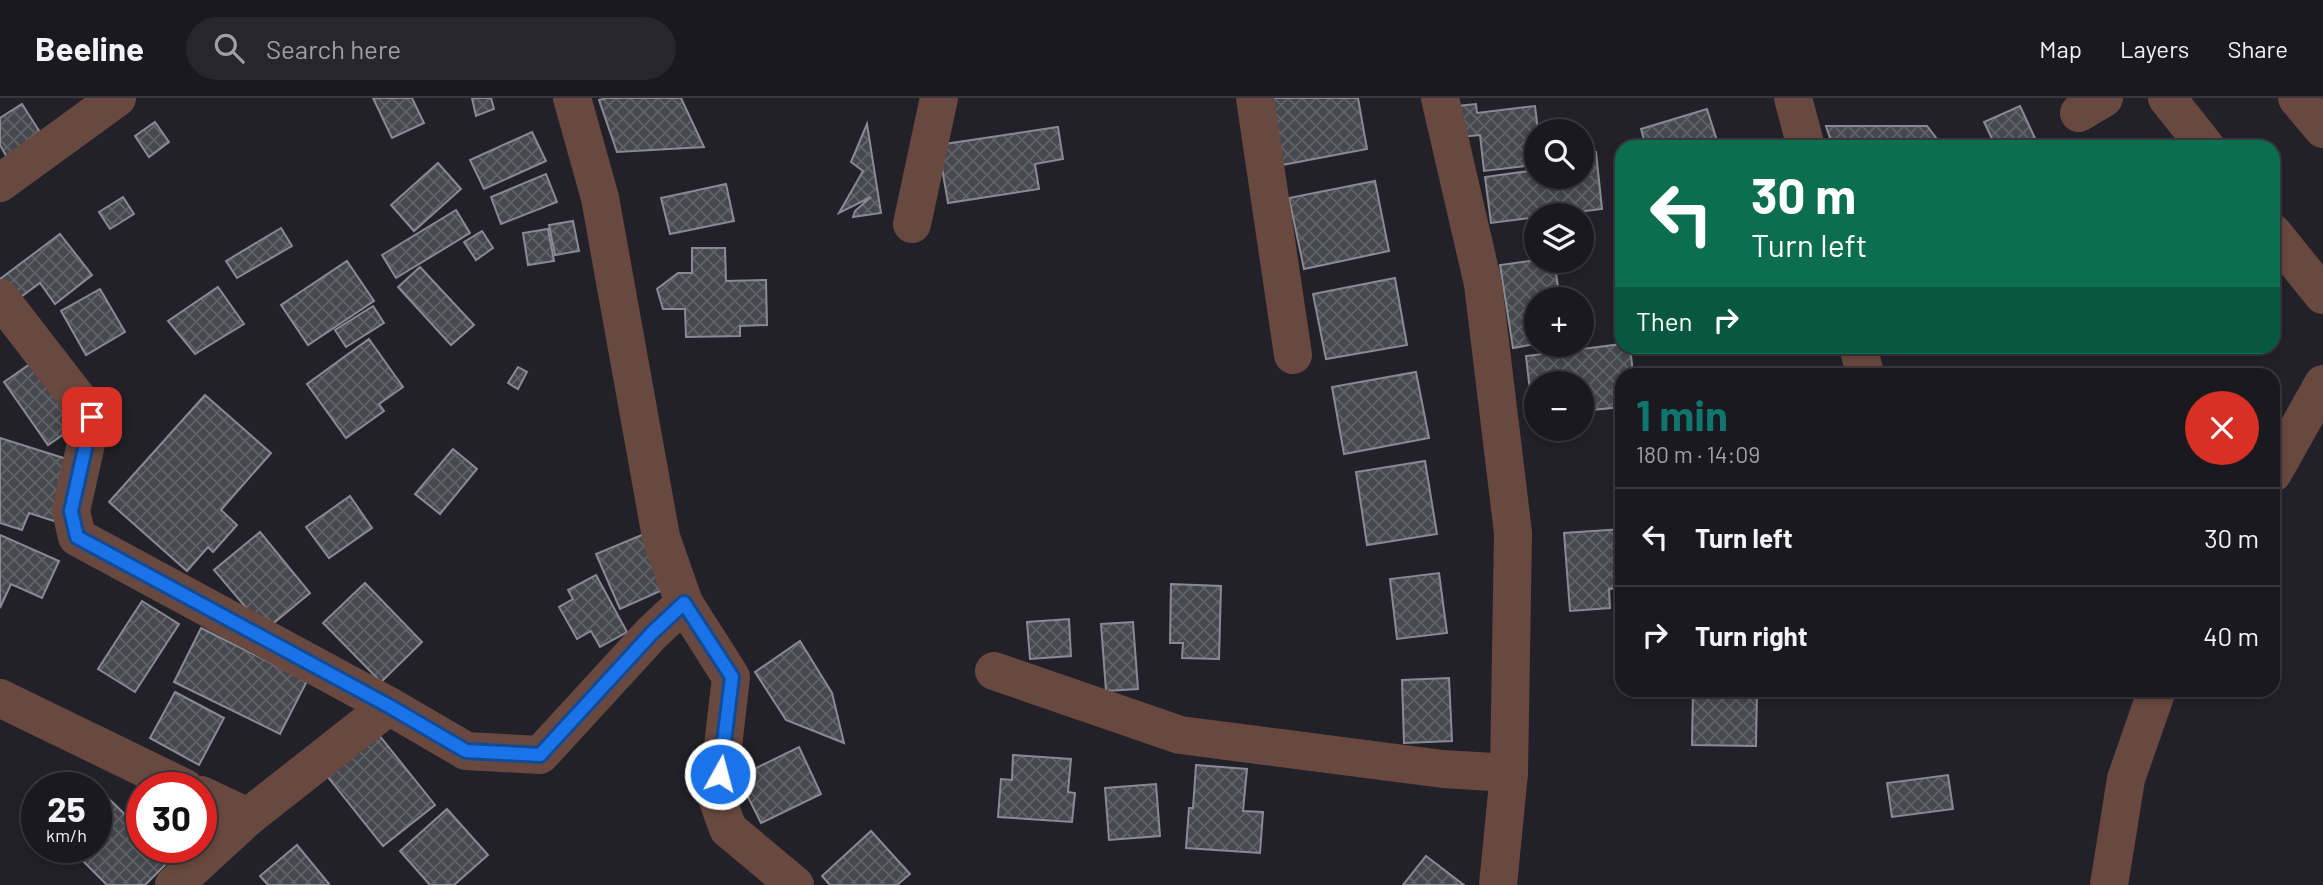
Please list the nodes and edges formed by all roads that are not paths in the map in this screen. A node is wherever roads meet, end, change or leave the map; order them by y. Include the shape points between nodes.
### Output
1 (117, 98) edge
2 (572, 98) edge
3 (939, 98) edge
4 (1255, 98) edge
5 (1440, 98) edge
6 (1793, 98) edge
7 (2167, 98) edge
8 (2297, 98) edge
9 (2323, 129) edge
10 (1804, 140) edge
11 (2200, 140) edge
12 (0, 183) edge
13 (912, 224) dead end
14 (2280, 242) edge
15 (2323, 295) edge
16 (0, 298) edge
17 (1293, 355) dead end
18 (2323, 384) edge
19 (2280, 461) edge
20 (684, 603) junction
21 (994, 671) dead end
22 (2155, 697) edge
23 (0, 698) edge
24 (389, 706) junction
25 (152, 772) edge
26 (1509, 773) junction
27 (217, 802) edge
28 (248, 817) junction
29 (174, 885) edge
30 (795, 885) edge
31 (1498, 885) edge
32 (2109, 885) edge

1 - 12 street
2 - 20 street via 600,198 661,537
3 - 13 street
4 - 17 street
5 - 26 street via 1483,284 1513,533
6 - 10 street
7 - 11 street
8 - 9 street
14 - 15 street
16 - 24 street via 92,417 71,511 77,537
18 - 19 street
20 - 24 street via 540,755 466,751
20 - 30 street via 732,677 717,799 728,829
21 - 26 street via 1180,735 1443,769
22 - 32 street via 2126,779
23 - 25 street
24 - 28 street
26 - 31 street
27 - 28 street
28 - 29 street

